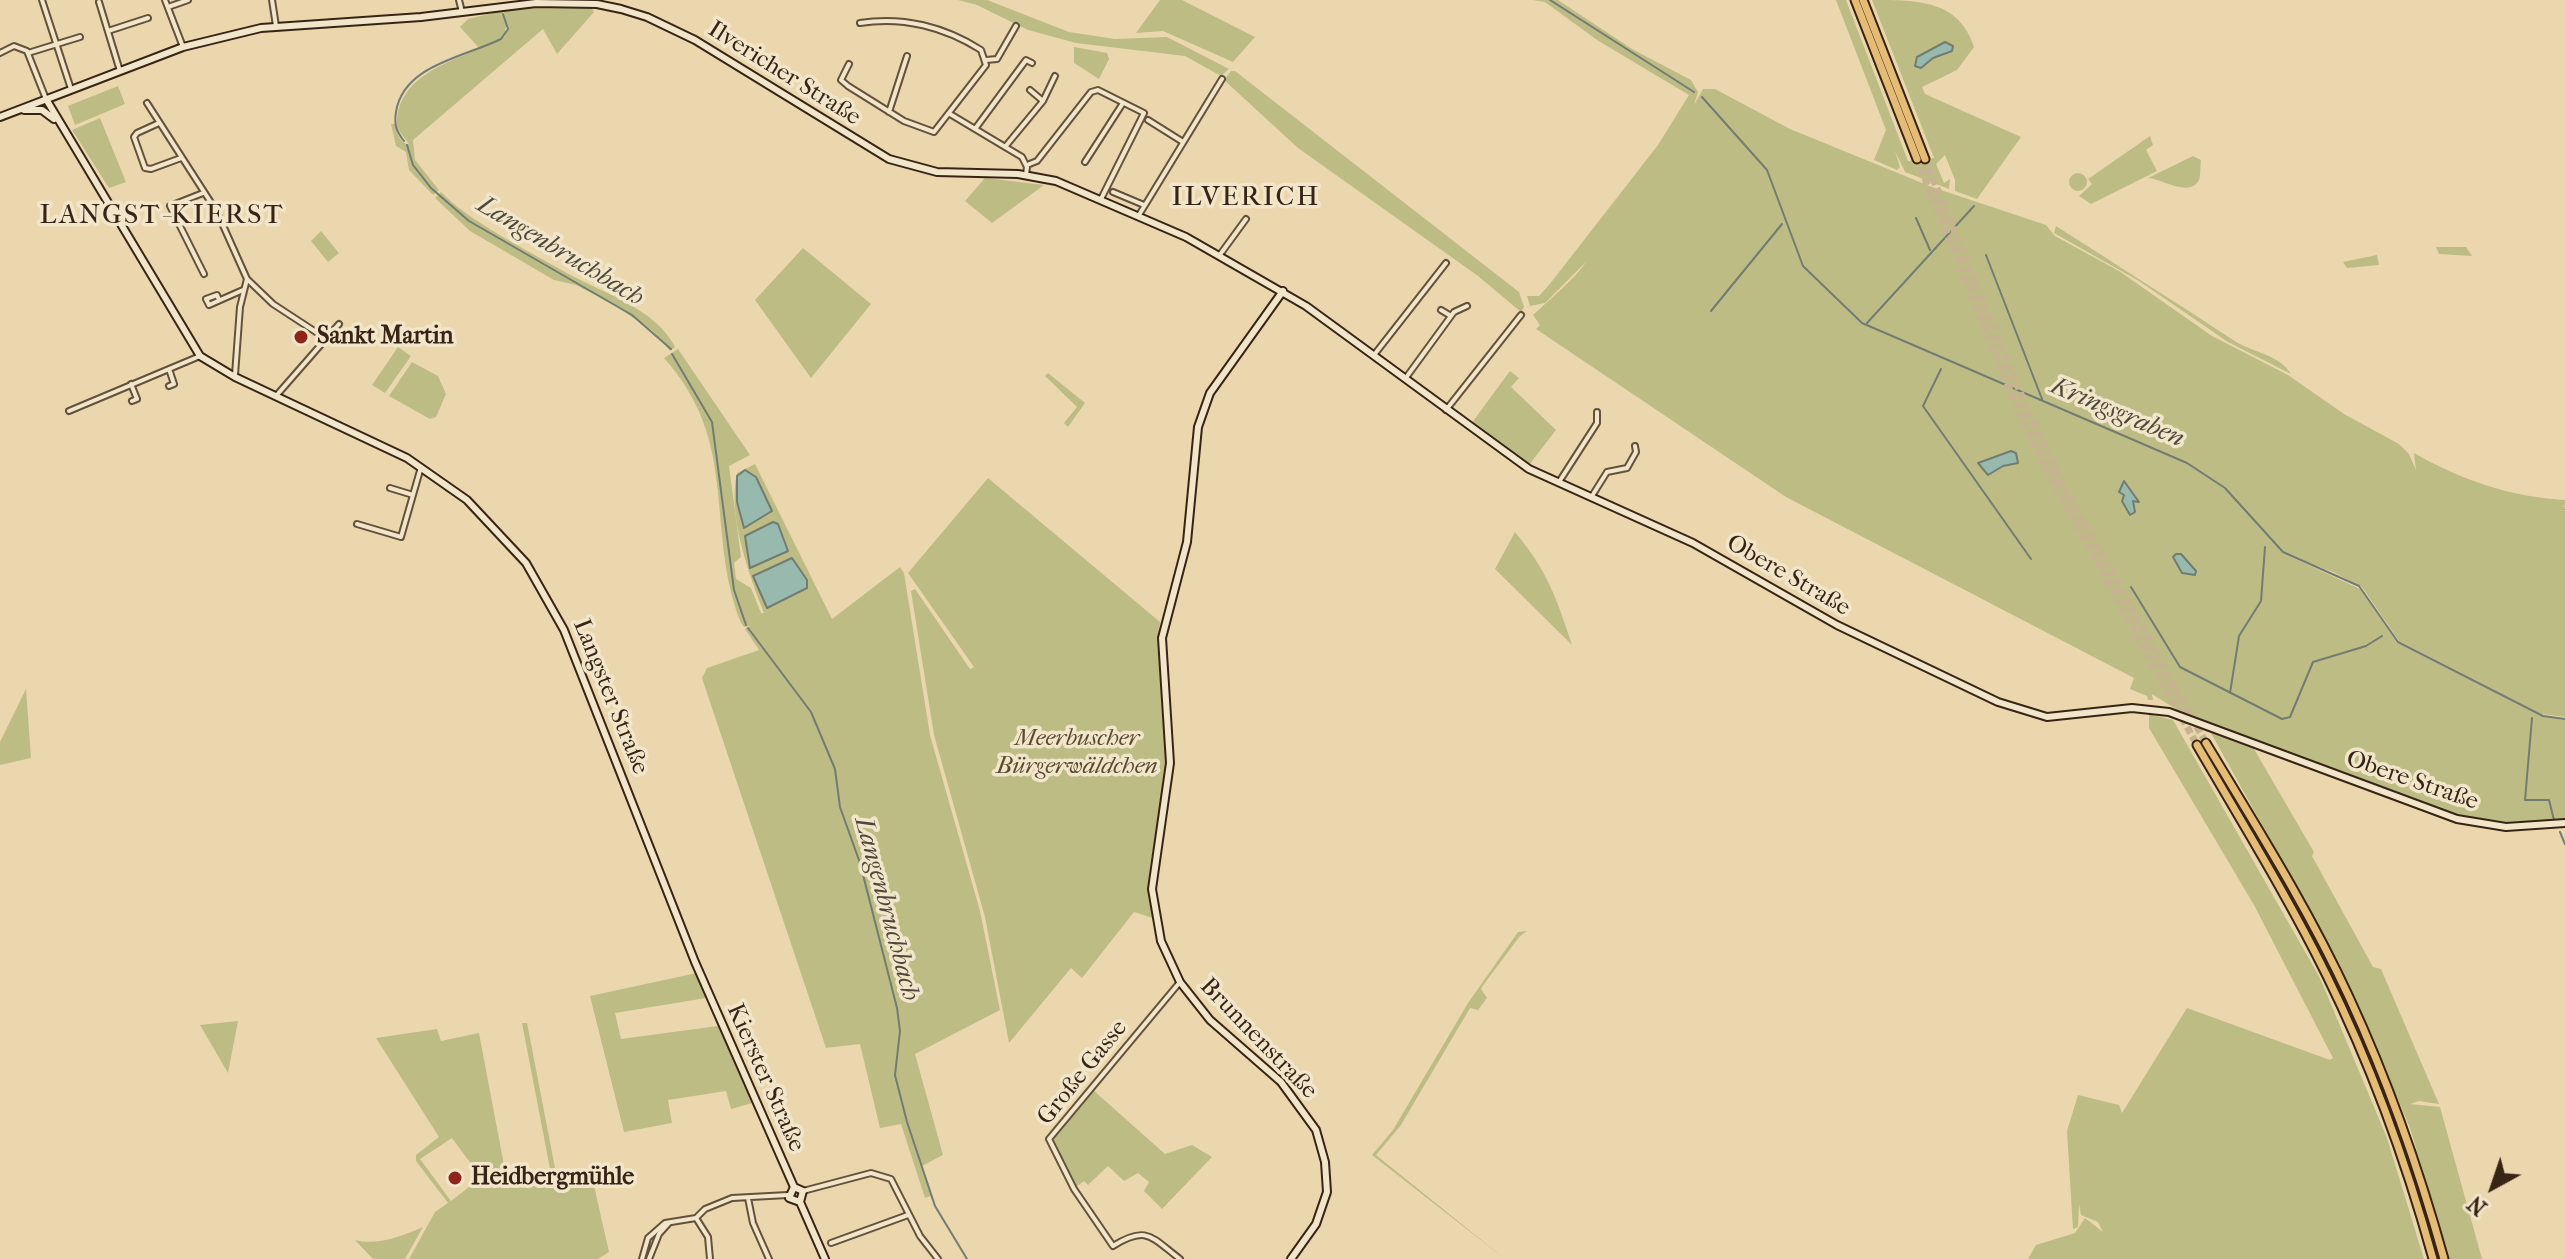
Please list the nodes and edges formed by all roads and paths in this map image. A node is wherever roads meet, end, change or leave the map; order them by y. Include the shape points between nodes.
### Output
1 (42, 0) edge
2 (165, 0) edge
3 (188, 0) edge
4 (272, 0) edge
5 (459, 0) edge
6 (1855, 0) edge
7 (1863, 0) edge
8 (99, 2) dead end
9 (168, 7) junction
10 (462, 12) junction
11 (148, 18) dead end
12 (860, 23) dead end
13 (276, 26) junction
14 (1016, 26) dead end
15 (108, 31) junction
16 (80, 37) dead end
17 (54, 44) junction
18 (183, 47) junction
19 (0, 53) edge
20 (28, 53) junction
21 (907, 56) dead end
22 (986, 60) junction
23 (1032, 63) dead end
24 (849, 64) dead end
25 (120, 71) junction
26 (1055, 76) dead end
27 (1222, 79) dead end
28 (71, 89) junction
29 (1030, 90) dead end
30 (46, 99) junction
31 (1043, 101) junction
32 (147, 103) dead end
33 (1123, 103) junction
34 (17, 111) junction
35 (889, 112) junction
36 (950, 114) junction
37 (0, 117) edge
38 (1148, 120) dead end
39 (159, 123) junction
40 (61, 126) junction
41 (975, 129) junction
42 (1183, 142) junction
43 (1005, 147) junction
44 (181, 158) junction
45 (1085, 162) dead end
46 (1027, 165) junction
47 (1026, 175) junction
48 (1056, 181) joint
49 (1113, 192) dead end
50 (203, 193) junction
51 (1101, 199) junction
52 (1144, 205) junction
53 (1139, 215) junction
54 (1246, 219) dead end
55 (1219, 256) junction
56 (1446, 263) dead end
57 (204, 274) dead end
58 (247, 279) junction
59 (243, 290) junction
60 (1283, 291) junction
61 (219, 300) dead end
62 (1467, 306) dead end
63 (1441, 310) dead end
64 (1521, 315) dead end
65 (1451, 316) junction
66 (339, 324) dead end
67 (325, 338) junction
68 (1374, 355) junction
69 (200, 356) junction
70 (169, 369) junction
71 (235, 377) junction
72 (1405, 379) junction
73 (131, 384) junction
74 (169, 386) dead end
75 (276, 396) junction
76 (132, 401) dead end
77 (1446, 410) junction
78 (69, 411) dead end
79 (1597, 412) dead end
80 (1635, 446) dead end
81 (421, 467) junction
82 (1558, 484) junction
83 (390, 488) dead end
84 (413, 495) junction
85 (1590, 498) junction
86 (357, 524) dead end
87 (2565, 823) edge
88 (704, 982) joint
89 (1180, 982) junction
90 (794, 1187) junction
91 (803, 1191) junction
92 (788, 1195) junction
93 (748, 1198) junction
94 (800, 1202) junction
95 (908, 1215) junction
96 (696, 1218) junction
97 (669, 1223) junction
98 (831, 1243) dead end
99 (642, 1259) edge
100 (649, 1259) edge
101 (710, 1259) edge
102 (769, 1259) edge
103 (825, 1259) edge
104 (938, 1259) edge
105 (1180, 1259) edge
106 (1291, 1259) edge
107 (2433, 1259) edge
108 (2444, 1259) edge

1 - 17 street
2 - 9 street
3 - 9 street
4 - 13 street
5 - 10 street
6 - 7 highway via 1921,159
8 - 15 street
9 - 18 street
10 - 13 street, Ilvericher Straße
10 - 47 street, Ilvericher Straße via 557,2 597,4 647,17 695,40 889,159 937,172
11 - 15 street
12 - 22 street via 895,21 934,28 981,50
13 - 18 street, Ilvericher Straße
14 - 22 street via 997,59
15 - 25 street
16 - 17 street
17 - 20 street
17 - 28 street
18 - 25 street, Ilvericher Straße
19 - 20 street via 20,46
20 - 30 street
21 - 35 street
22 - 36 street
23 - 41 street via 1026,60
24 - 35 street via 841,80
25 - 28 street, Ilvericher Straße
26 - 31 street
27 - 42 street
28 - 30 street, Ilvericher Straße
29 - 31 street
30 - 34 street, Ilvericher Straße
30 - 40 street, Langster Straße
31 - 43 street
32 - 39 street
33 - 45 street
33 - 46 street via 1098,90 1091,92 1037,161
33 - 51 street via 1144,113
34 - 37 street, Ilvericher Straße
34 - 40 street via 42,110
35 - 36 street via 934,132
36 - 41 street
38 - 42 street
39 - 44 street
39 - 44 street via 134,137 145,168
40 - 69 street, Langster Straße
41 - 43 street
42 - 52 street
43 - 46 street
44 - 50 street
46 - 47 street
47 - 48 street, Ilvericher Straße
48 - 51 street, Obere Straße
49 - 52 street
50 - 57 street via 170,206
50 - 58 street
51 - 53 street, Obere Straße
52 - 53 street
53 - 55 street, Obere Straße
54 - 55 street
55 - 60 street, Obere Straße
56 - 68 street
58 - 59 street
58 - 67 street via 273,304
59 - 61 street
59 - 71 street
60 - 68 street, Obere Straße
60 - 89 street, Brunnenstraße via 1205,402 1196,436 1187,542 1162,638 1170,763 1153,867 1153,905 1161,941
62 - 65 street
63 - 65 street
64 - 77 street
65 - 72 street
66 - 67 street
67 - 75 street
68 - 72 street, Obere Straße
69 - 70 street
69 - 71 street, Langster Straße
70 - 73 street
70 - 74 street via 174,384
71 - 75 street, Langster Straße
72 - 77 street, Obere Straße
73 - 76 street via 137,399
73 - 78 street
75 - 81 street, Langster Straße
77 - 82 street, Obere Straße via 1511,458
79 - 82 street via 1597,423
80 - 85 street via 1627,468 1607,472
81 - 84 street
81 - 88 street, Langster Straße via 496,528 545,592 595,702
82 - 85 street, Obere Straße
83 - 84 street
84 - 86 street via 401,537
85 - 87 street, Obere Straße via 1680,536 1850,632 2020,711 2056,718 2132,708 2169,712 2457,819 2506,827
88 - 90 street, Kierster Straße
89 - 105 street, Große Gasse via 1049,1139 1074,1189 1113,1246 1134,1234 1146,1234
89 - 106 street, Brunnenstraße via 1210,1020 1281,1082 1316,1130 1327,1192 1316,1224
90 - 91 street, Kierster Straße
90 - 92 street, Kierster Straße
91 - 94 street
91 - 95 street via 883,1174 898,1188
92 - 93 street
92 - 94 street
93 - 96 street via 726,1199
93 - 102 street
94 - 103 street
95 - 98 street
95 - 104 street
96 - 97 street
96 - 101 street via 708,1237
97 - 99 street via 652,1232
97 - 100 street
107 - 108 highway via 2389,1121 2338,1000 2202,744 2282,869 2348,995 2398,1116

